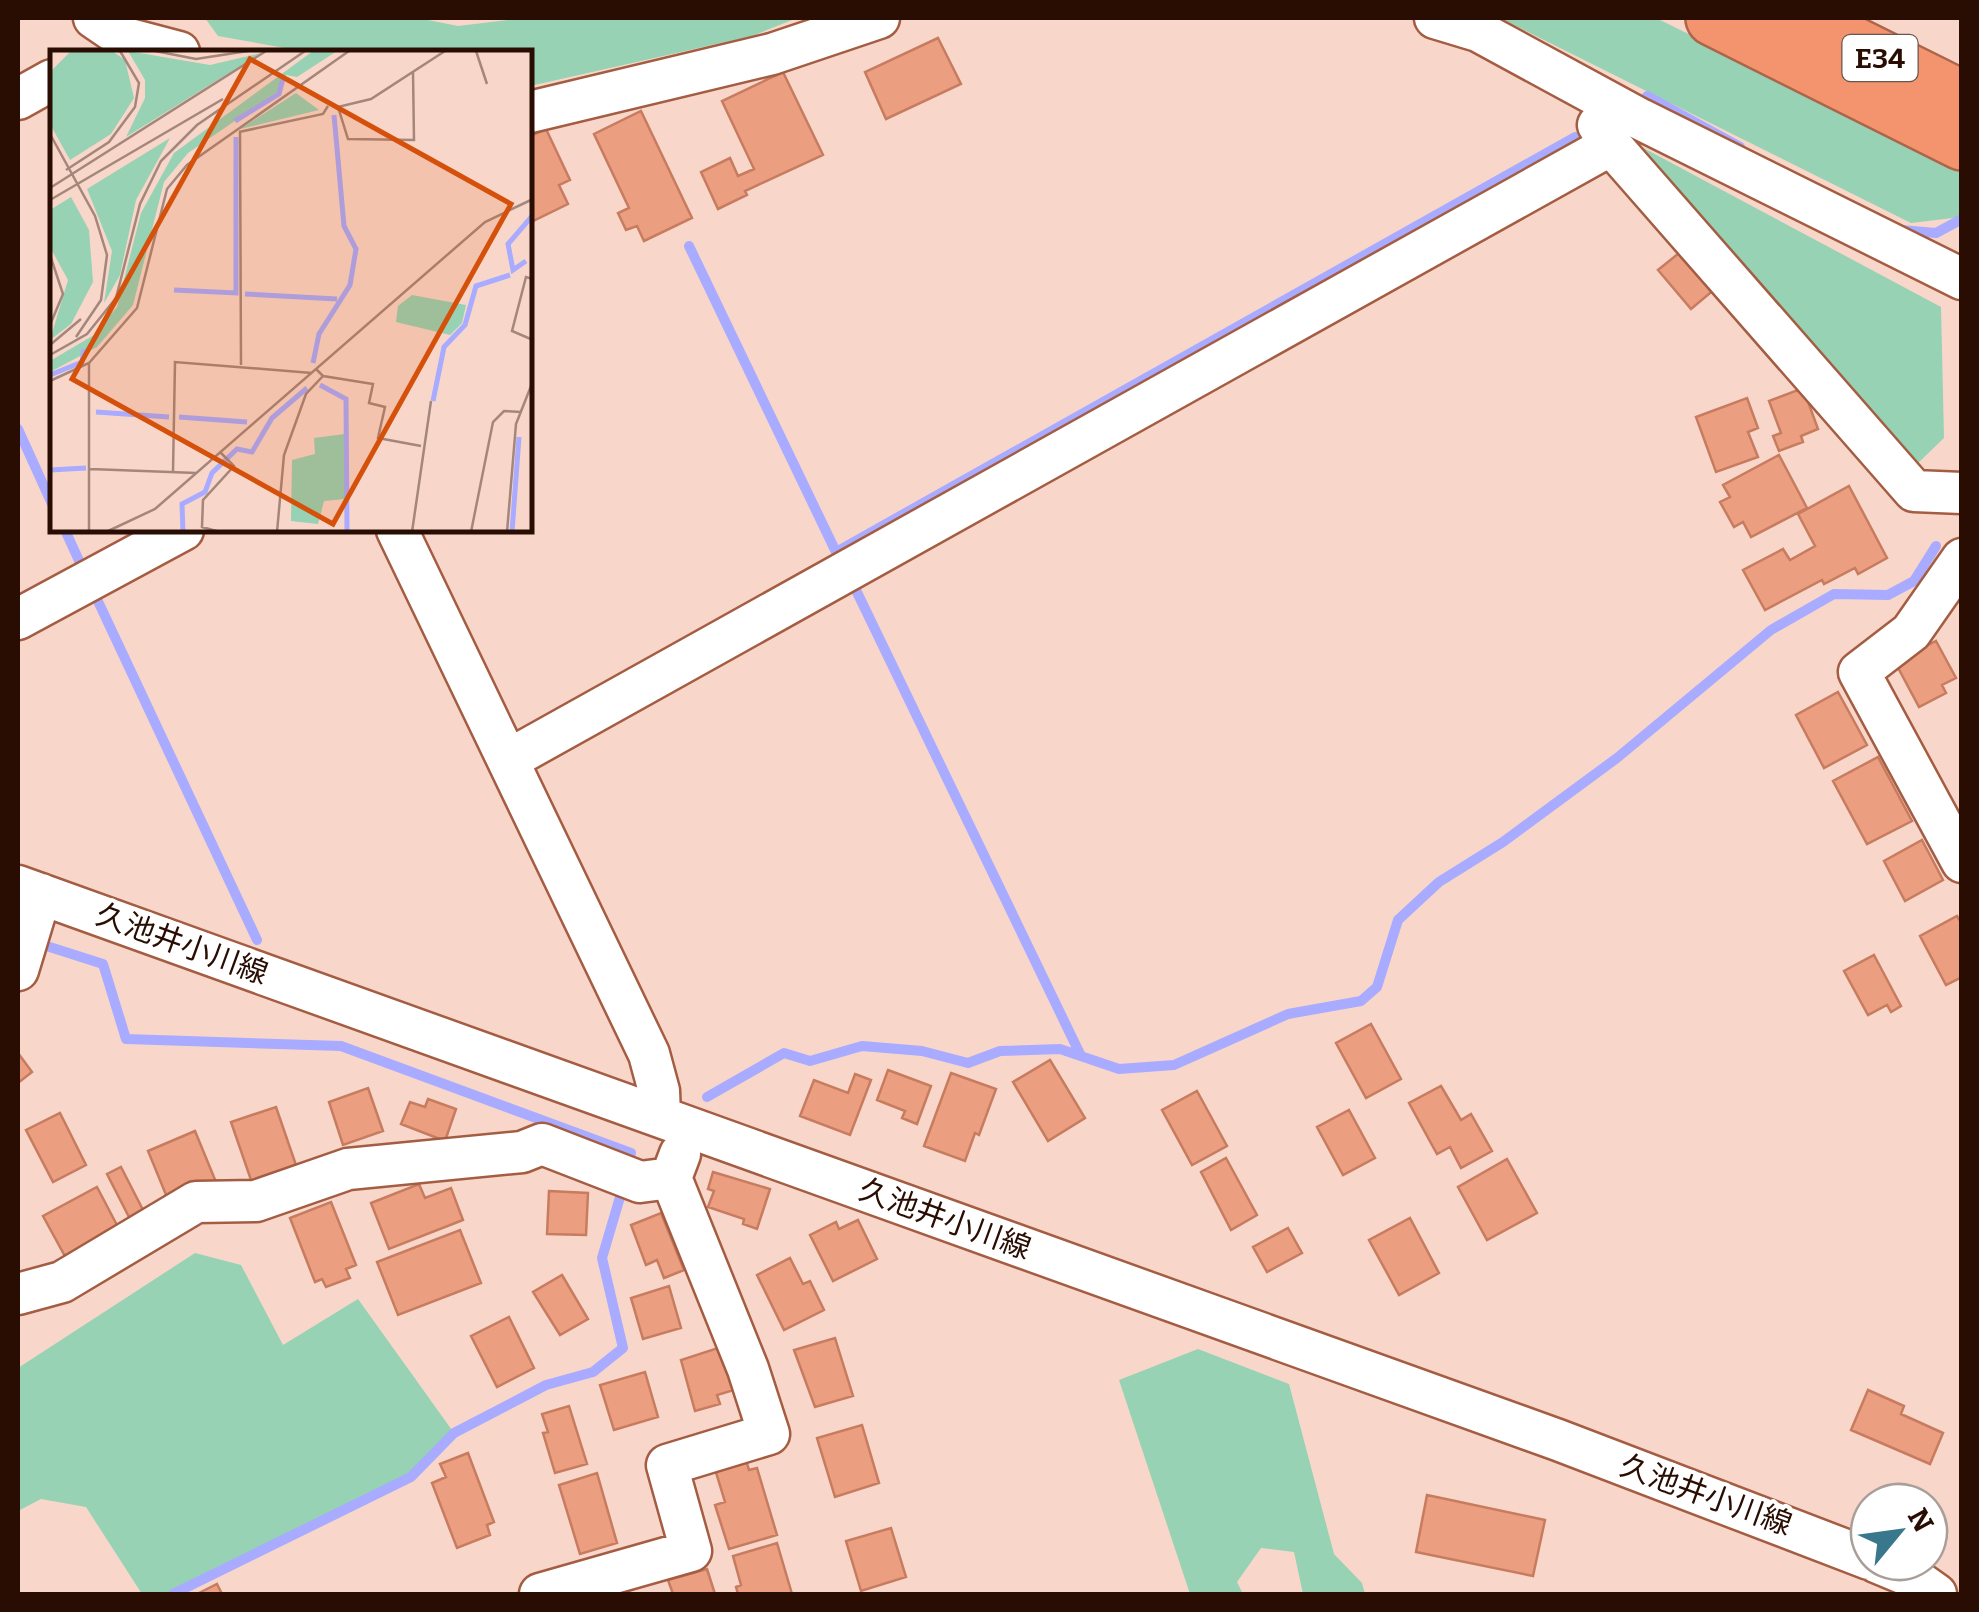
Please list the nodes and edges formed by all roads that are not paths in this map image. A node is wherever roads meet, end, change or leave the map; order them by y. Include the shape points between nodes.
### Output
1 (879, 18) edge
2 (1435, 18) edge
3 (1714, 18) edge
4 (1799, 18) edge
5 (105, 36) edge
6 (174, 40) edge
7 (1568, 80) junction
8 (50, 81) edge
9 (18, 99) edge
10 (1962, 99) edge
11 (532, 112) edge
12 (1962, 142) edge
13 (1611, 145) junction
14 (1962, 278) edge
15 (1962, 494) edge
16 (179, 532) edge
17 (398, 532) edge
18 (1962, 559) edge
19 (18, 619) edge
20 (508, 760) junction
21 (1962, 862) edge
22 (26, 927) edge
23 (675, 1122) junction
24 (642, 1178) junction
25 (18, 1294) edge
26 (1849, 1551) edge
27 (540, 1594) edge

1 - 11 street via 772,54
2 - 7 street via 1478,31
3 - 12 highway
4 - 10 highway, E34
5 - 6 street
7 - 13 street
7 - 14 street
8 - 9 street
13 - 15 street via 1914,491
13 - 20 street
16 - 19 street
17 - 20 street
18 - 21 street via 1911,632 1859,672
20 - 23 street
22 - 23 street, 久池井小川線
23 - 24 street
23 - 26 street, 久池井小川線
24 - 25 street via 542,1144 522,1152 348,1168 256,1201 196,1202 62,1282
24 - 27 street via 748,1369 769,1434 667,1465 691,1551

